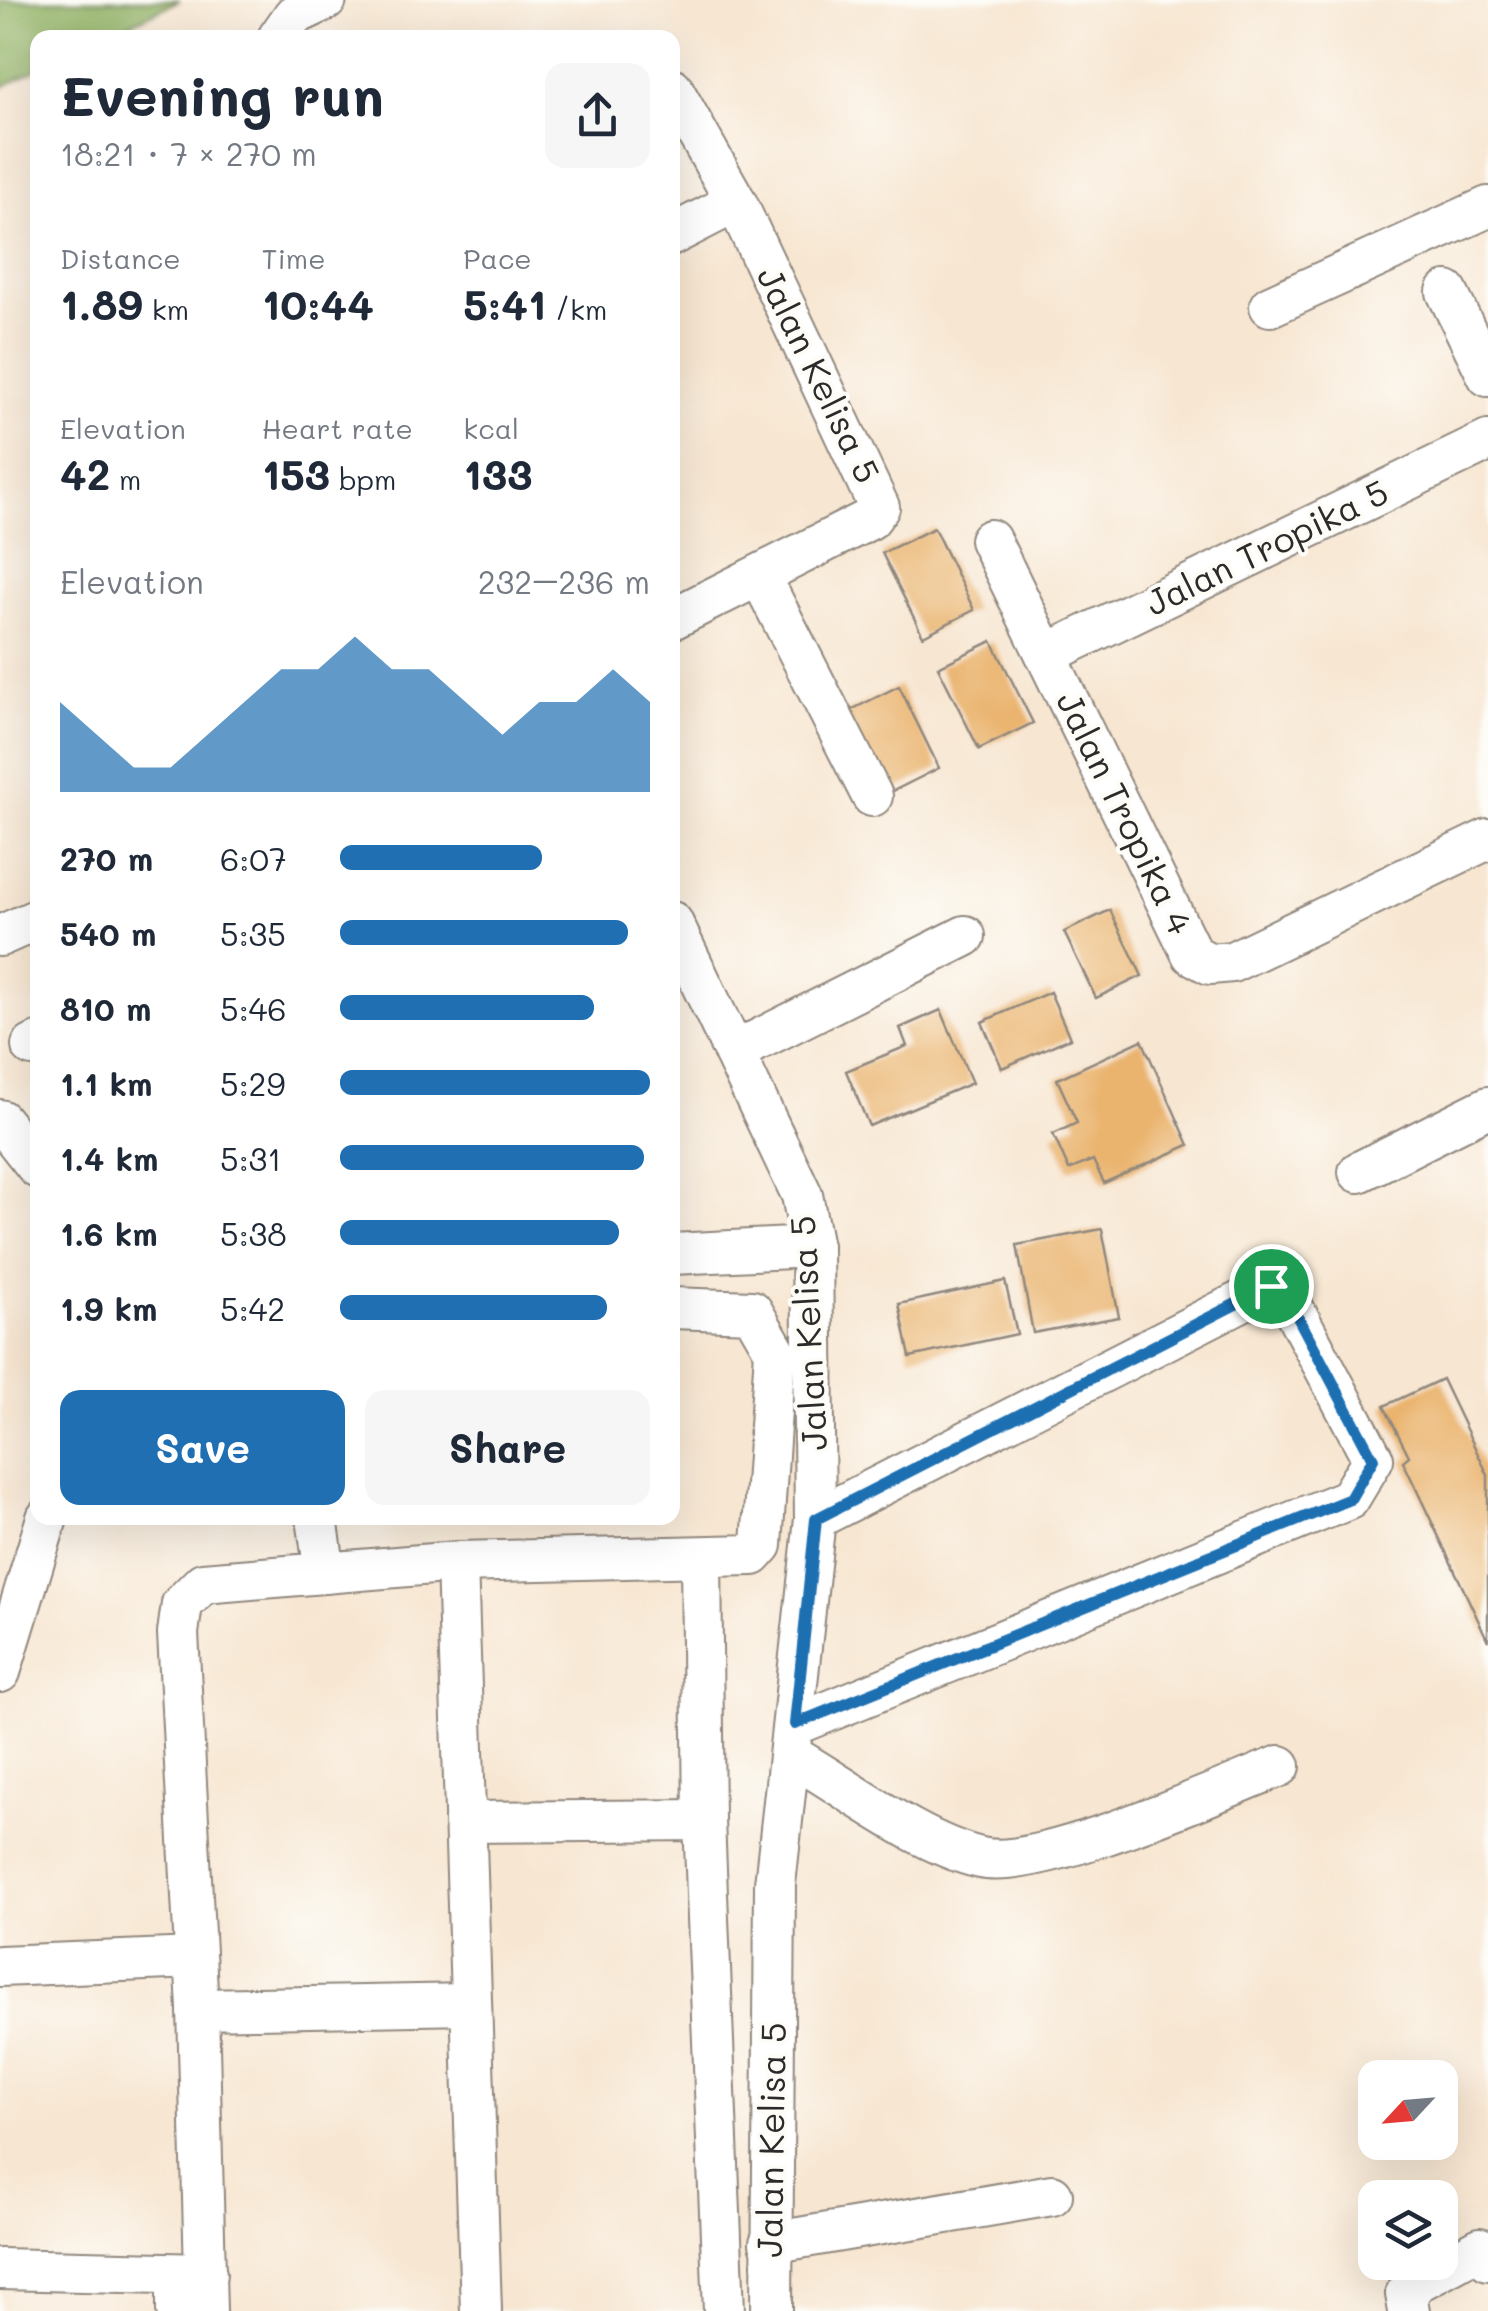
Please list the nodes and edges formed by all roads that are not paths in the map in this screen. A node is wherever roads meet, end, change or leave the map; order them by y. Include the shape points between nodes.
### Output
1 (326, 0) edge
2 (284, 30) edge
3 (680, 102) edge
4 (736, 202) junction
5 (1488, 207) edge
6 (680, 231) edge
7 (1447, 292) dead end
8 (1270, 306) dead end
9 (1488, 376) edge
10 (1488, 441) edge
11 (990, 540) dead end
12 (760, 576) junction
13 (680, 615) edge
14 (1047, 654) junction
15 (872, 796) dead end
16 (1488, 838) edge
17 (30, 922) edge
18 (0, 936) edge
19 (965, 936) dead end
20 (680, 939) edge
21 (734, 1052) junction
22 (1488, 1107) edge
23 (0, 1120) edge
24 (30, 1158) edge
25 (1359, 1172) dead end
26 (812, 1247) junction
27 (680, 1254) edge
28 (680, 1308) edge
29 (816, 1519) junction
30 (43, 1525) edge
31 (318, 1525) edge
32 (700, 1558) junction
33 (457, 1562) junction
34 (325, 1573) junction
35 (12, 1579) edge
36 (0, 1672) edge
37 (794, 1740) junction
38 (1280, 1766) dead end
39 (704, 1820) junction
40 (465, 1822) junction
41 (195, 1958) junction
42 (0, 1966) edge
43 (471, 2004) junction
44 (198, 2009) junction
45 (1052, 2195) dead end
46 (770, 2243) junction
47 (1488, 2260) edge
48 (0, 2269) edge
49 (191, 2292) edge
50 (480, 2311) edge
51 (724, 2311) edge
52 (772, 2311) edge
53 (1409, 2311) edge

1 - 2 street via 294,15
3 - 4 street, Jalan Kelisa 5
4 - 6 street
4 - 12 street, Jalan Kelisa 5 via 879,507 870,520
5 - 8 street
7 - 9 street
10 - 14 street, Jalan Tropika 5
11 - 14 street, Jalan Tropika 4
12 - 13 street, Jalan Kelisa 5
12 - 15 street
14 - 16 street, Jalan Tropika 4 via 1192,954 1210,964 1232,962
17 - 18 street
19 - 21 street
20 - 21 street, Jalan Kelisa 5
21 - 26 street, Jalan Kelisa 5 via 802,1195
22 - 25 street
23 - 24 street
26 - 27 street
26 - 29 street, Jalan Kelisa 5
28 - 32 street via 752,1311 775,1351 762,1545 753,1555
29 - 37 street, Jalan Kelisa 5
29 - 37 street via 1271,1286 1282,1287 1373,1459 1350,1499
30 - 35 street
31 - 34 street
32 - 33 street
32 - 39 street
33 - 34 street
33 - 40 street
34 - 41 street via 203,1583 182,1604 178,1633
35 - 36 street
37 - 38 street via 933,1838 984,1859 1044,1856
37 - 46 street, Jalan Kelisa 5 via 775,1884
39 - 40 street
39 - 51 street
40 - 43 street
41 - 42 street
41 - 44 street
43 - 44 street
43 - 50 street
44 - 49 street
45 - 46 street
46 - 52 street, Jalan Kelisa 5
47 - 53 street via 1480,2248 1418,2282 1406,2294
48 - 49 street

